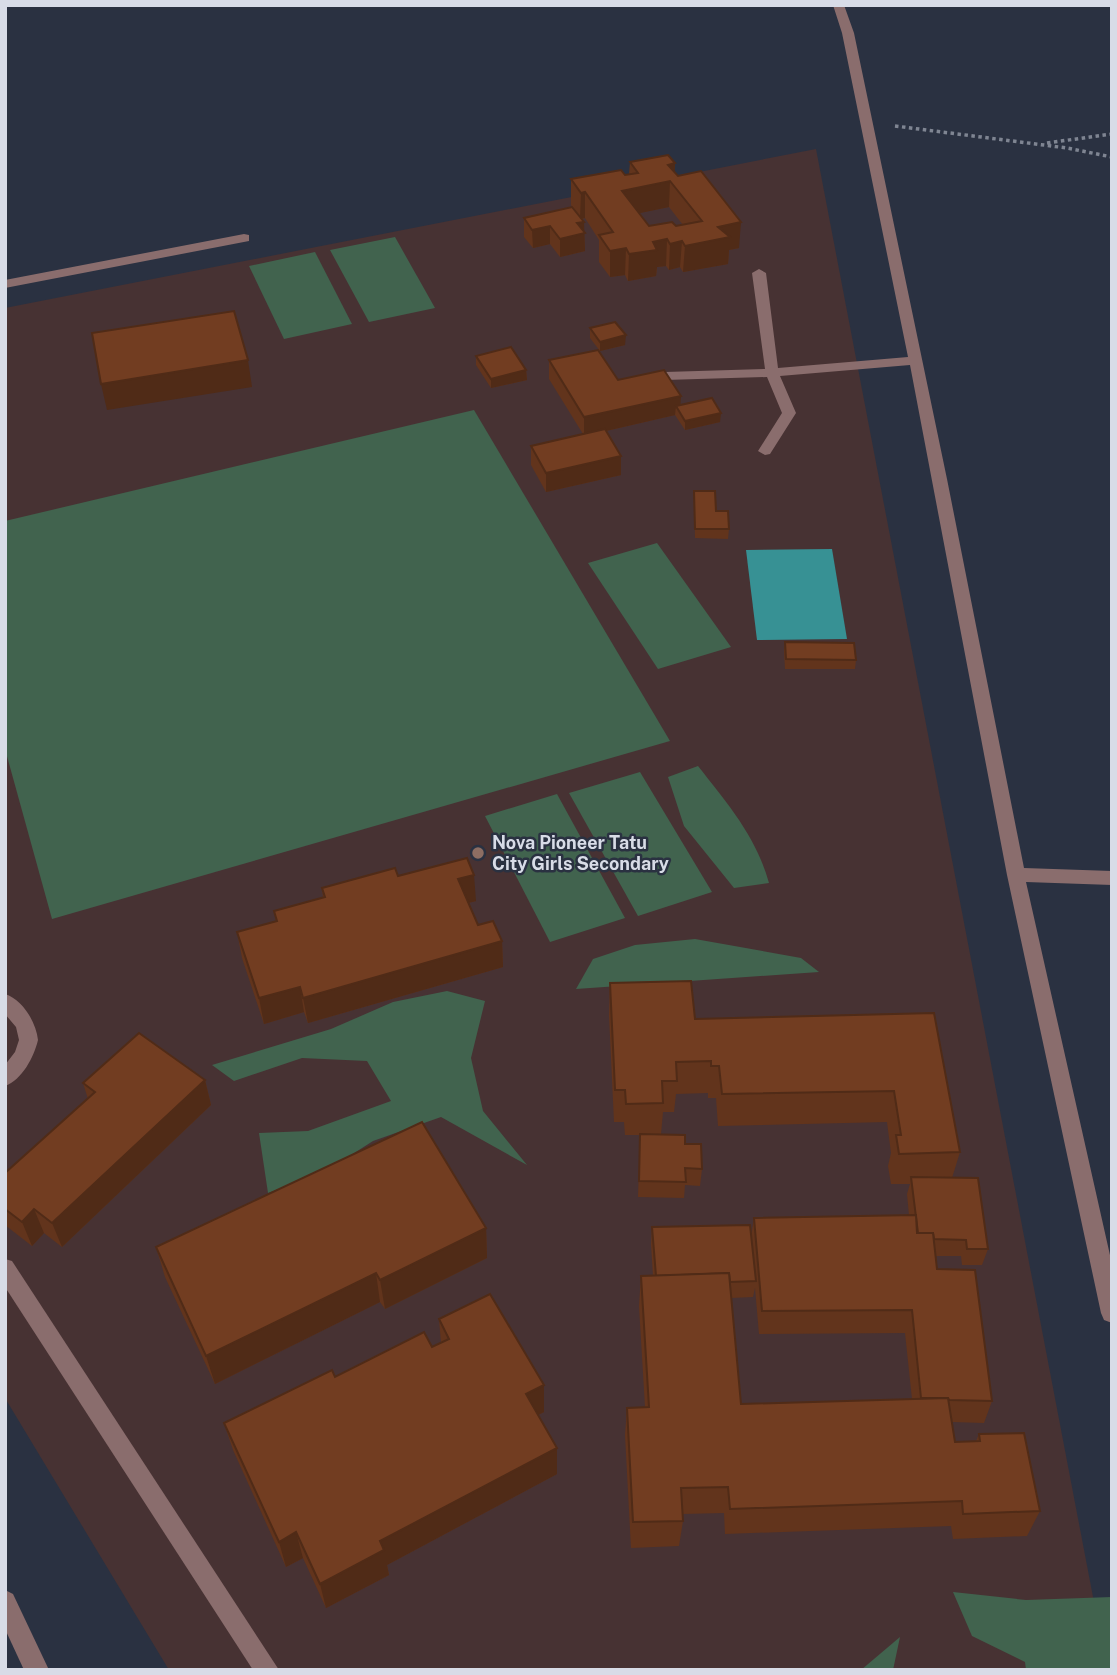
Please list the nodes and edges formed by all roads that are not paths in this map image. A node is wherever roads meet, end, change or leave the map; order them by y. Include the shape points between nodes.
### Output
1 (838, 5) edge
2 (244, 238) dead end
3 (759, 273) dead end
4 (5, 284) edge
5 (915, 360) junction
6 (772, 373) junction
7 (665, 376) edge
8 (765, 451) dead end
9 (1016, 875) junction
10 (1112, 878) edge
11 (5, 1002) edge
12 (5, 1078) edge
13 (5, 1268) edge
14 (1112, 1313) edge
15 (5, 1602) edge
16 (37, 1670) edge
17 (267, 1670) edge

1 - 5 street via 848,33
2 - 4 street
3 - 6 street
5 - 6 street
5 - 9 street
6 - 7 street
6 - 8 street via 789,413
9 - 10 street
9 - 14 street
11 - 12 street via 18,1014 29,1041 24,1058
13 - 17 street
15 - 16 street

